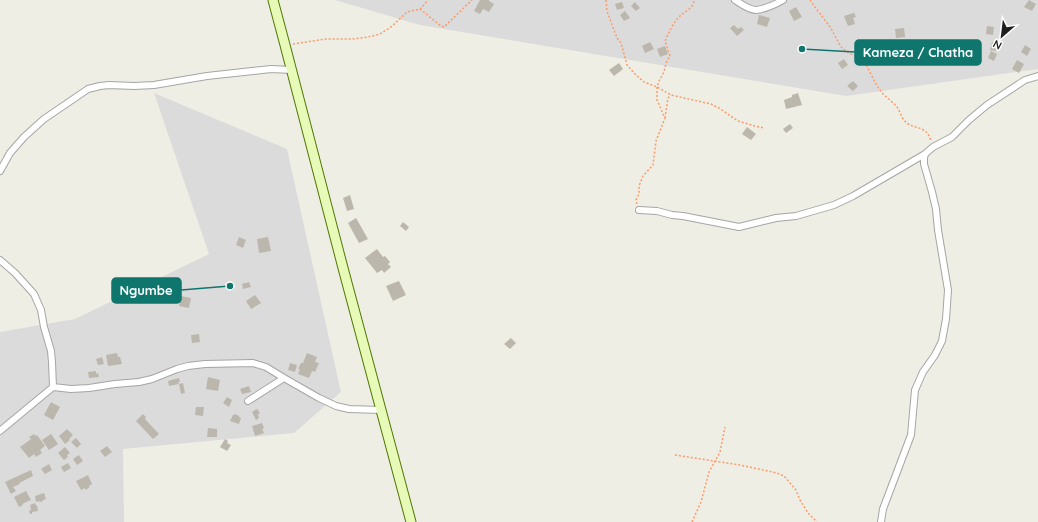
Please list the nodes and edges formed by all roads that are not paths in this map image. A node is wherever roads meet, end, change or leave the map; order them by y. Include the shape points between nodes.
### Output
1 (273, 0) edge
2 (736, 0) edge
3 (783, 0) edge
4 (292, 70) junction
5 (1038, 76) edge
6 (925, 154) junction
7 (0, 171) edge
8 (638, 210) road end
9 (0, 260) edge
10 (284, 378) junction
11 (53, 387) junction
12 (248, 401) dead end
13 (380, 410) junction
14 (0, 431) edge
15 (411, 522) edge
16 (881, 522) edge

1 - 4 main road
2 - 3 street via 755,10 775,5
4 - 7 street via 271,69 154,85 109,85 88,89 44,119 24,137 10,153
4 - 13 main road
5 - 6 street via 1025,80 987,105 952,137
6 - 8 street via 853,196 834,205 796,216 739,227 656,211
6 - 16 street via 924,164 936,209 948,290 946,318 942,341 915,390 912,435 883,509
9 - 11 street via 34,294 51,351
10 - 11 street via 266,367 253,364 205,364 177,369 139,382 80,389
10 - 12 street
10 - 13 street via 336,406
11 - 14 street
13 - 15 main road

